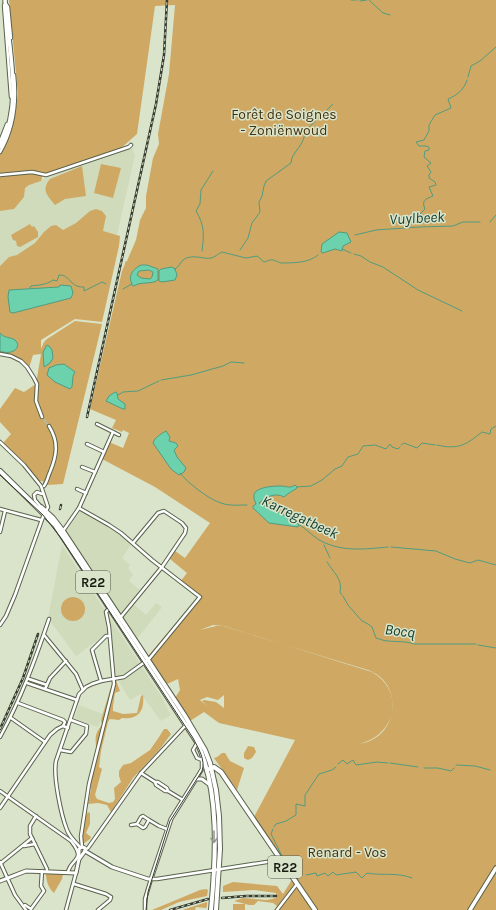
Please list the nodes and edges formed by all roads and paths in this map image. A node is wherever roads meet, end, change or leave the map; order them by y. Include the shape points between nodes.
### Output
1 (5, 1) edge
2 (0, 142) edge
3 (131, 145) dead end
4 (0, 147) edge
5 (0, 152) edge
6 (0, 175) edge
7 (0, 354) edge
8 (42, 417) tunnel mouth
9 (97, 424) dead end
10 (49, 426) tunnel mouth
11 (113, 432) junction
12 (119, 435) dead end
13 (0, 442) edge
14 (87, 444) dead end
15 (104, 452) junction
16 (82, 467) dead end
17 (0, 471) edge
18 (95, 472) junction
19 (43, 487) junction
20 (77, 489) dead end
21 (40, 492) junction
22 (86, 493) junction
23 (44, 495) junction
24 (28, 497) junction
25 (42, 507) junction
26 (79, 508) junction
27 (0, 509) edge
28 (6, 511) junction
29 (45, 512) junction
30 (41, 520) junction
31 (63, 531) junction
32 (0, 532) edge
33 (133, 543) junction
34 (162, 567) junction
35 (110, 607) junction
36 (120, 618) junction
37 (49, 619) dead end
38 (0, 625) edge
39 (44, 634) junction
40 (110, 636) junction
41 (66, 661) junction
42 (147, 661) junction
43 (28, 679) junction
44 (113, 679) junction
45 (101, 681) junction
46 (27, 683) junction
47 (47, 685) junction
48 (45, 689) junction
49 (83, 690) junction
50 (77, 700) junction
51 (18, 703) junction
52 (11, 718) junction
53 (71, 720) junction
54 (188, 724) junction
55 (63, 726) junction
56 (68, 728) junction
57 (0, 737) edge
58 (45, 742) junction
59 (197, 742) junction
60 (60, 750) junction
61 (204, 760) junction
62 (209, 769) junction
63 (141, 773) junction
64 (212, 773) junction
65 (224, 776) junction
66 (196, 779) junction
67 (210, 785) junction
68 (0, 791) edge
69 (8, 796) junction
70 (183, 800) junction
71 (0, 808) edge
72 (36, 816) junction
73 (150, 820) junction
74 (137, 824) junction
75 (131, 825) dead end
76 (167, 829) junction
77 (67, 830) junction
78 (62, 835) junction
79 (32, 838) junction
80 (35, 844) junction
81 (22, 846) junction
82 (82, 850) junction
83 (273, 861) dead end
84 (0, 862) edge
85 (496, 868) edge
86 (216, 870) junction
87 (42, 871) junction
88 (47, 871) junction
89 (68, 872) junction
90 (76, 873) junction
91 (7, 878) junction
92 (151, 879) junction
93 (0, 881) edge
94 (74, 884) junction
95 (297, 884) junction
96 (24, 905) junction
97 (26, 910) edge
98 (66, 910) edge
99 (98, 910) edge
100 (145, 910) edge
101 (211, 910) edge
102 (216, 910) edge
103 (277, 910) edge
104 (315, 910) edge
105 (470, 910) edge

1 - 2 street via 3,7 11,103
1 - 4 main road via 13,103 9,126
1 - 5 street via 8,7 15,103 11,127
3 - 6 street via 46,175 32,172
7 - 8 street via 11,356 27,367 37,384 36,401
9 - 11 street
10 - 19 street via 55,438 56,452
11 - 12 street
11 - 15 street
13 - 19 street
14 - 15 street
15 - 18 street
16 - 18 street
17 - 24 main road, R22
18 - 22 street
19 - 21 street
19 - 23 street
20 - 22 street
21 - 23 street
21 - 25 street via 35,493 34,497
22 - 26 street
23 - 29 street via 48,507
24 - 25 main road, R22
24 - 29 main road, R22
25 - 29 main road, R22
26 - 31 street
26 - 33 street via 109,525
27 - 28 street
28 - 30 street
28 - 32 street
29 - 30 street
29 - 31 main road, R22
29 - 35 main road, R22
30 - 38 street via 15,595
31 - 36 main road, R22
33 - 34 street
33 - 34 street via 159,511 164,511 184,525 185,533
34 - 36 street
34 - 42 street via 200,597
35 - 40 street via 106,612
35 - 42 main road, R22
36 - 42 main road, R22
37 - 39 street
39 - 41 street
39 - 43 street
40 - 44 street
40 - 45 street via 106,636 92,650
41 - 47 street
41 - 49 street via 76,674
42 - 44 street via 124,678
42 - 54 main road, R22
43 - 46 street
43 - 47 street
44 - 45 street
44 - 82 street via 114,684 89,784 81,836
45 - 49 street
46 - 48 street
46 - 51 street
47 - 48 street
48 - 50 street
49 - 50 street
50 - 53 street
51 - 52 street
51 - 55 street via 63,720
52 - 57 street
52 - 58 street
53 - 56 street
53 - 60 street via 87,726 86,733 72,752
54 - 59 main road, R22
54 - 62 main road, R22 via 201,743
54 - 63 street
55 - 56 street
55 - 58 street via 53,732
56 - 60 street
58 - 69 street
59 - 61 main road, R22
59 - 61 street via 194,750 197,758
60 - 77 street via 56,776
61 - 62 main road, R22
61 - 66 street
62 - 64 main road
62 - 65 main road, R22 via 214,767
62 - 67 main road
63 - 70 street via 165,791 168,790
63 - 82 street via 90,844
64 - 65 main road
64 - 86 main road via 219,816
65 - 95 main road, R22
66 - 67 street via 202,779
66 - 70 street
67 -> 86 main road
68 - 69 street
69 - 71 street
69 - 72 street
70 - 76 street
72 - 78 street
72 - 79 street via 30,826
73 - 74 street via 144,828
73 - 74 street via 142,816
73 - 76 street
74 - 75 street
76 - 92 street
77 - 78 street
77 - 82 street
78 - 82 street
79 - 80 street
79 - 81 street
80 - 81 street
80 - 88 street
81 - 84 street
82 - 89 street
82 - 90 street
82 - 92 street via 112,867
83 - 86 street
84 - 91 street
85 - 105 main road
86 - 92 street
86 - 101 main road
86 - 102 main road
87 - 88 street
87 - 91 street via 26,871
87 - 96 street via 41,886 44,891 31,909
88 - 89 street
89 - 90 street
90 - 94 street
91 - 93 street
91 - 96 street
92 - 100 street via 145,897
94 - 98 street
94 - 99 street via 111,897 112,899
95 - 103 street
95 - 104 main road, R22
96 - 97 street

